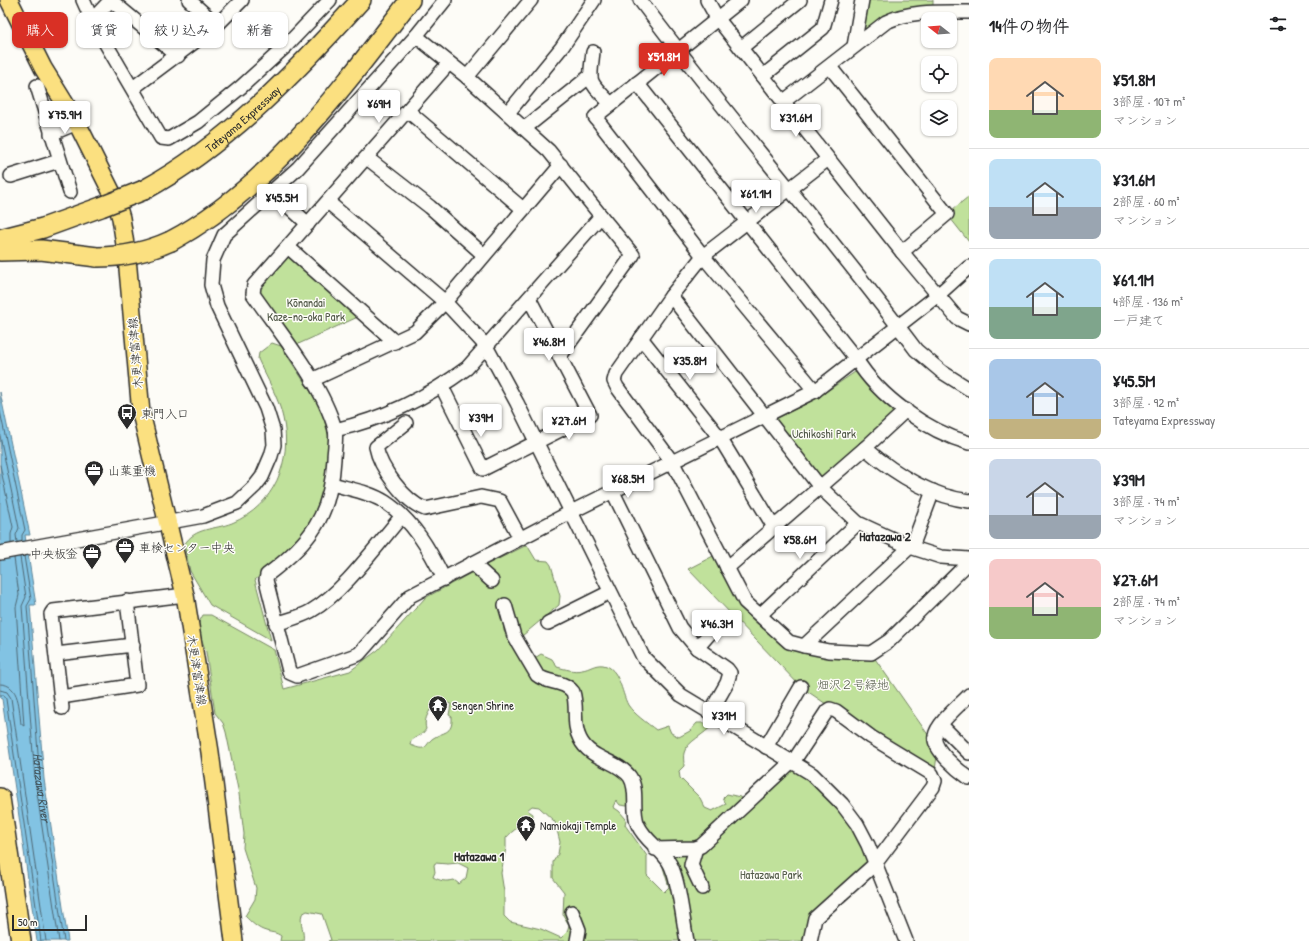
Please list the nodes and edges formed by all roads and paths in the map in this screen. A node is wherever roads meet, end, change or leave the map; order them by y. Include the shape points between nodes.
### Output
1 (9, 0) edge
2 (83, 0) edge
3 (189, 0) edge
4 (242, 0) edge
5 (330, 0) edge
6 (361, 0) edge
7 (410, 0) edge
8 (446, 0) edge
9 (531, 0) edge
10 (594, 0) edge
11 (640, 0) edge
12 (707, 0) edge
13 (741, 0) edge
14 (800, 0) edge
15 (831, 0) edge
16 (862, 0) edge
17 (88, 12) edge
18 (100, 12) edge
19 (125, 12) edge
20 (203, 12) edge
21 (969, 12) edge
22 (224, 17) edge
23 (132, 18) edge
24 (717, 18) junction
25 (416, 36) junction
26 (854, 46) junction
27 (109, 48) edge
28 (188, 48) edge
29 (741, 48) junction
30 (678, 50) junction
31 (593, 52) dead end
32 (178, 56) junction
33 (449, 63) junction
34 (830, 67) junction
35 (590, 76) junction
36 (763, 76) junction
37 (467, 77) junction
38 (637, 83) junction
39 (37, 86) dead end
40 (133, 88) junction
41 (783, 102) junction
42 (611, 104) junction
43 (408, 111) junction
44 (508, 113) junction
45 (77, 122) junction
46 (525, 128) junction
47 (51, 134) junction
48 (367, 158) junction
49 (828, 159) junction
50 (59, 161) junction
51 (561, 164) junction
52 (11, 176) dead end
53 (790, 188) junction
54 (70, 192) dead end
55 (273, 192) junction
56 (328, 202) junction
57 (523, 209) junction
58 (601, 216) junction
59 (747, 223) junction
60 (308, 224) junction
61 (0, 239) edge
62 (288, 247) junction
63 (0, 251) edge
64 (902, 252) junction
65 (484, 255) junction
66 (703, 256) junction
67 (969, 267) edge
68 (938, 295) junction
69 (671, 296) junction
70 (529, 298) junction
71 (445, 302) junction
72 (969, 324) edge
73 (898, 325) junction
74 (641, 338) junction
75 (395, 342) junction
76 (486, 346) junction
77 (560, 356) junction
78 (856, 359) junction
79 (312, 380) junction
80 (442, 387) junction
81 (969, 389) edge
82 (815, 391) junction
83 (906, 410) junction
84 (766, 416) junction
85 (406, 424) dead end
86 (335, 430) junction
87 (720, 438) junction
88 (969, 443) edge
89 (536, 444) junction
90 (865, 448) junction
91 (673, 463) junction
92 (332, 484) junction
93 (820, 487) junction
94 (933, 491) junction
95 (613, 492) junction
96 (969, 501) edge
97 (571, 512) junction
98 (402, 516) junction
99 (168, 523) junction
100 (858, 523) junction
101 (774, 527) junction
102 (520, 538) junction
103 (911, 547) junction
104 (0, 553) edge
105 (969, 559) edge
106 (969, 562) edge
107 (472, 563) junction
108 (727, 568) junction
109 (444, 579) junction
110 (492, 581) dead end
111 (610, 592) junction
112 (185, 594) junction
113 (127, 601) junction
114 (505, 605) dead end
115 (760, 615) junction
116 (548, 623) dead end
117 (719, 623) dead end
118 (276, 624) junction
119 (133, 644) junction
120 (804, 646) junction
121 (697, 648) junction
122 (56, 654) junction
123 (801, 687) dead end
124 (969, 695) edge
125 (710, 713) junction
126 (941, 725) junction
127 (766, 747) junction
128 (968, 750) edge
129 (792, 762) junction
130 (969, 778) edge
131 (0, 798) edge
132 (696, 848) junction
133 (655, 849) junction
134 (875, 864) junction
135 (702, 888) dead end
136 (572, 912) dead end
137 (20, 941) edge
138 (234, 941) edge
139 (577, 941) edge
140 (687, 941) edge
141 (810, 941) edge
142 (906, 941) edge

1 - 45 main road, 木更津富津線 via 43,68
2 - 17 street
3 - 20 street
4 - 22 street
5 - 40 street via 241,88 198,122 169,139 161,138
6 - 61 highway, Tateyama Expressway, bridge via 271,93 221,138 187,164 144,190 43,228
7 - 63 highway, bridge via 316,119 278,158 220,209 171,241 130,255 97,257 41,250
8 - 25 street
9 - 37 street
10 - 44 street via 562,47
11 - 30 street
12 - 24 street
13 - 24 street
14 - 29 street
15 - 36 street via 824,28
16 - 26 street
18 - 19 street via 109,2
21 - 26 street via 918,13 897,17 886,22
23 - 32 street
24 - 29 street
24 - 30 street
25 - 33 street
25 - 55 street via 298,168
26 - 34 street
27 - 40 street
28 - 32 street
29 - 36 street
30 - 38 street
30 - 53 street
31 - 35 street
32 - 40 street
33 - 37 street
33 - 43 street
34 - 41 street
34 - 64 street via 948,214
35 - 42 street via 593,85
35 - 46 street
36 - 41 street
37 - 44 street
38 - 42 street
38 - 59 street
39 - 47 street
41 - 49 street
42 - 66 street via 595,117
43 - 48 street
43 - 57 street
44 - 46 street
45 - 47 street
45 - 99 main road, 木更津富津線 via 116,201 121,218 142,413
46 - 51 street
47 - 50 street
48 - 56 street
48 - 65 street via 430,207
49 - 53 street
49 - 64 street
50 - 52 street
50 - 54 street
51 - 57 street
51 - 58 street
53 - 59 street
53 - 73 street
55 - 60 street
55 - 99 street via 224,235 217,248 212,270 212,285 217,306 270,421 274,445 271,456 256,486 237,503 204,516
56 - 60 street
56 - 71 street
57 - 65 street
58 - 70 street
58 - 77 street via 633,255
59 - 66 street
59 - 78 street
60 - 62 street
62 - 75 street
62 - 79 street via 254,285 253,294
64 - 68 street
65 - 71 street
66 - 69 street
66 - 82 street
67 - 68 street
68 - 72 street via 957,318
68 - 73 street
69 - 74 street
69 - 84 street
70 - 76 street
70 - 77 street
71 - 75 street via 415,332
71 - 76 street
73 - 78 street
73 - 81 street via 916,350 942,372
74 - 87 street
74 - 91 street via 616,374 614,381
75 - 79 street
76 - 80 street via 467,368
76 - 89 street
77 - 89 street via 590,416
78 - 82 street
78 - 83 street via 869,378
79 - 86 street
80 - 86 street via 378,417
80 - 89 street via 483,469
82 - 84 street
83 - 88 street via 925,424
83 - 90 street
84 - 87 street
84 - 93 street
85 - 102 street via 376,447 388,475 395,484 425,509 481,497 500,501
86 - 92 street
87 - 91 street
87 - 101 street
89 - 97 street
90 - 93 street
90 - 94 street via 889,468
91 - 95 street
91 - 108 street
92 - 98 street via 384,501
92 - 118 street via 325,509 308,538 267,575 266,586
93 - 100 street
93 - 101 street
94 - 96 street
94 - 103 street
95 - 97 street
95 - 121 street via 680,628
97 - 102 street
97 - 111 street
98 - 109 street via 427,544
98 - 118 street via 348,579 325,601 310,612
99 - 104 street
99 - 112 main road, 木更津富津線
100 - 103 street
100 - 115 street
101 - 108 street
102 - 107 street
103 - 105 street via 941,557
103 - 120 street
106 - 120 street via 889,641 871,653 830,651
107 - 109 street
107 - 110 street
108 - 115 street via 745,602
109 - 118 street via 410,596 359,654 297,676 288,671
111 - 116 street
111 - 125 street via 643,657 681,695
112 - 113 street
112 - 138 main road, 木更津富津線 via 210,752
113 - 119 street
113 - 122 street via 53,610 51,614
114 - 133 street via 514,636 537,675 565,685 573,692 576,729 580,740 587,749 631,778 637,824
115 - 120 street via 789,642
117 - 121 street
119 - 122 street
119 - 122 street via 137,686 61,702
121 - 125 street via 730,673
123 - 127 street
124 - 126 street
125 - 127 street
126 - 128 street
126 - 130 street via 935,736 938,749
127 - 129 street
129 - 132 street via 707,841
129 - 134 street via 812,774 842,804 857,824
129 - 134 street via 830,710 836,711 932,774 935,781 933,787
131 - 137 highway
132 - 133 street
132 - 135 street via 691,865
133 - 140 street via 664,856 674,871
134 - 141 street via 816,918
134 - 142 street
136 - 139 street via 579,930

